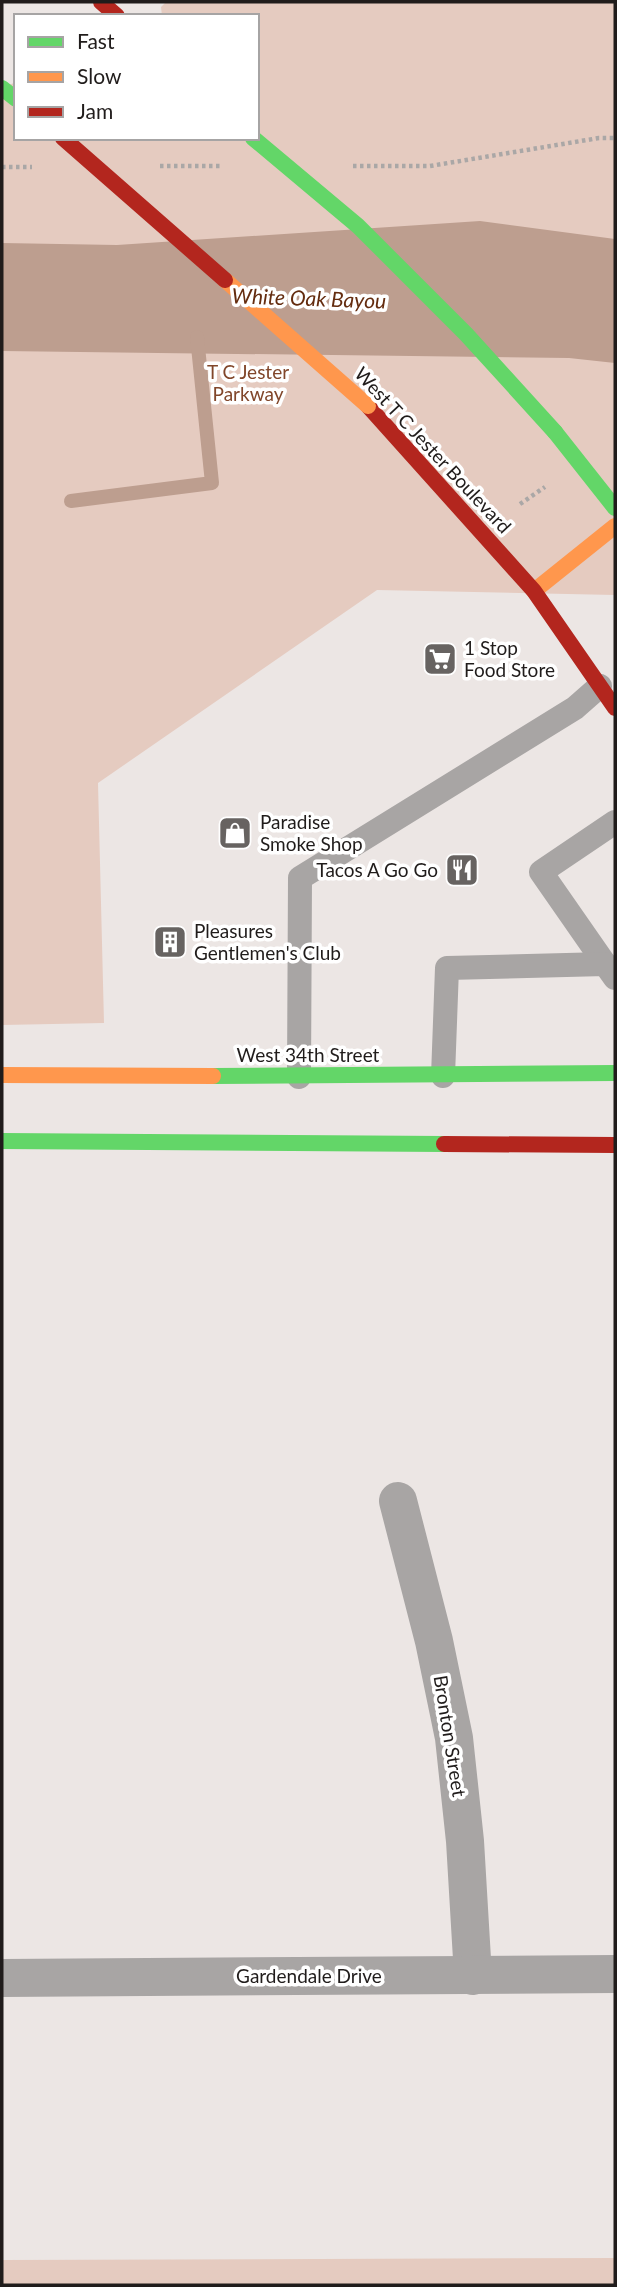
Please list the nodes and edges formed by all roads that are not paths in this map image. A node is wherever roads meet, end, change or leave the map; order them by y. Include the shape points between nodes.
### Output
1 (101, 2) edge
2 (115, 14) edge
3 (64, 140) edge
4 (255, 140) edge
5 (615, 508) edge
6 (615, 526) edge
7 (534, 591) junction
8 (600, 687) junction
9 (615, 708) edge
10 (615, 822) edge
11 (610, 971) edge
12 (615, 1073) edge
13 (2, 1075) edge
14 (443, 1076) junction
15 (299, 1077) junction
16 (2, 1141) edge
17 (615, 1145) edge
18 (398, 1501) dead end
19 (615, 1974) edge
20 (473, 1976) junction
21 (2, 1978) edge

1 - 2 main road
3 - 7 main road, West T C Jester Boulevard, bridge via 368,406
4 - 5 main road, bridge via 358,226 466,334 555,432
6 - 7 main road
7 - 8 main road, West T C Jester Boulevard
8 - 9 main road, West T C Jester Boulevard
8 - 15 lane via 575,708 300,878
10 - 11 lane via 541,872
11 - 14 lane via 447,968
12 - 14 main road, West 34th Street
13 - 15 main road, West 34th Street
14 - 15 main road, West 34th Street
16 - 17 main road
18 - 20 street, Bronton Street via 454,1738
19 - 20 street, Gardendale Drive
20 - 21 street, Gardendale Drive

